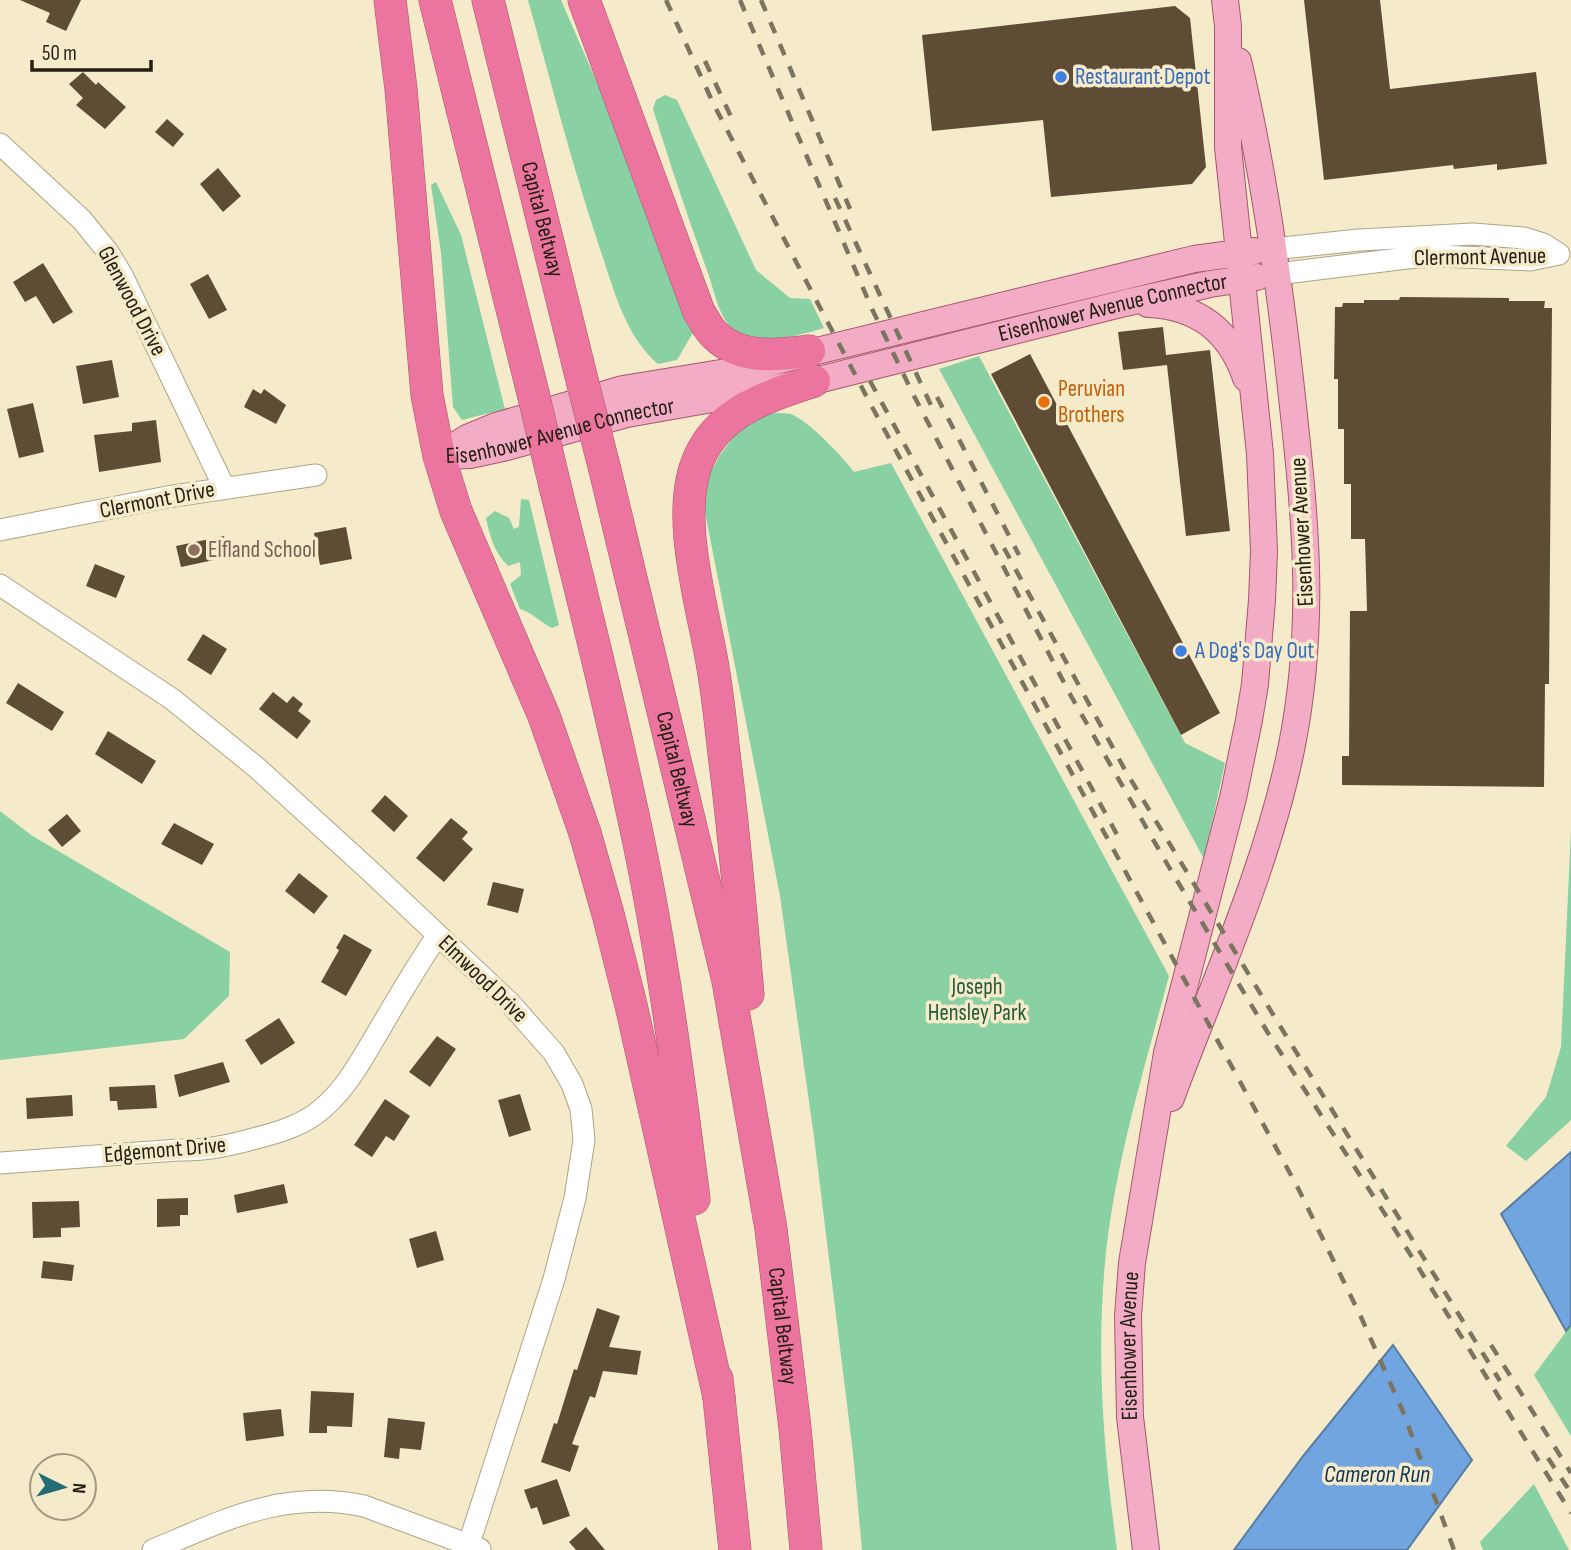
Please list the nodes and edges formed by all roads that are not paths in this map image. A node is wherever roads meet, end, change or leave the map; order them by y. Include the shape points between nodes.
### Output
1 (390, 0) edge
2 (435, 0) edge
3 (488, 0) edge
4 (584, 0) edge
5 (1227, 13) edge
6 (0, 144) edge
7 (1239, 253) junction
8 (1275, 262) junction
9 (1242, 279) junction
10 (1125, 303) junction
11 (811, 366) junction
12 (1256, 409) junction
13 (439, 456) junction
14 (316, 475) dead end
15 (224, 487) junction
16 (0, 530) edge
17 (0, 585) edge
18 (439, 935) junction
19 (1152, 1144) junction
20 (0, 1163) edge
21 (762, 1167) junction
22 (719, 1397) junction
23 (473, 1548) edge
24 (153, 1550) edge
25 (735, 1550) edge
26 (806, 1550) edge
27 (1146, 1550) edge

1 - 13 highway via 426,395
2 - 22 highway, bridge via 641,850 675,1052
3 - 21 highway, Capital Beltway, bridge via 728,981
4 - 11 highway via 699,312 714,334 741,351
5 - 7 main road, Eisenhower Avenue via 1228,147
5 - 8 main road, Eisenhower Avenue via 1253,127
6 - 15 street, Glenwood Drive via 82,220 108,252
7 - 8 main road, Eisenhower Avenue Connector
7 - 9 main road, Eisenhower Avenue
7 - 11 main road, Eisenhower Avenue Connector via 1194,259
8 - 8 street, Clermont Avenue via 1437,256 1530,260 1559,254 1524,238 1473,234 1359,240
8 - 9 main road, Eisenhower Avenue Connector
8 - 19 main road, Eisenhower Avenue via 1307,549 1307,620 1298,709 1282,787 1259,862
9 - 10 main road, Eisenhower Avenue Connector
9 - 12 main road, Eisenhower Avenue
10 - 11 main road, Eisenhower Avenue Connector
10 - 12 main road via 1166,305 1207,321 1235,353
11 - 13 main road, Eisenhower Avenue Connector via 739,370 623,389 496,426
11 - 21 highway via 726,421 700,456 688,499 734,830
12 - 19 main road, Eisenhower Avenue via 1264,551 1255,684 1233,797 1167,1053
13 - 22 highway via 456,511 544,716 588,845 640,1045
14 - 15 street, Clermont Drive
15 - 16 street, Clermont Drive
17 - 18 street, Elmwood Drive via 133,671 210,728
18 - 20 street, Edgemont Drive via 342,1089 298,1125 190,1152
18 - 23 street, Elmwood Drive via 554,1053 576,1091 584,1140 554,1279
19 - 27 main road, Eisenhower Avenue via 1128,1316 1130,1417
21 - 26 highway, Capital Beltway
22 - 25 highway
23 - 24 street via 364,1506 308,1500 264,1506

